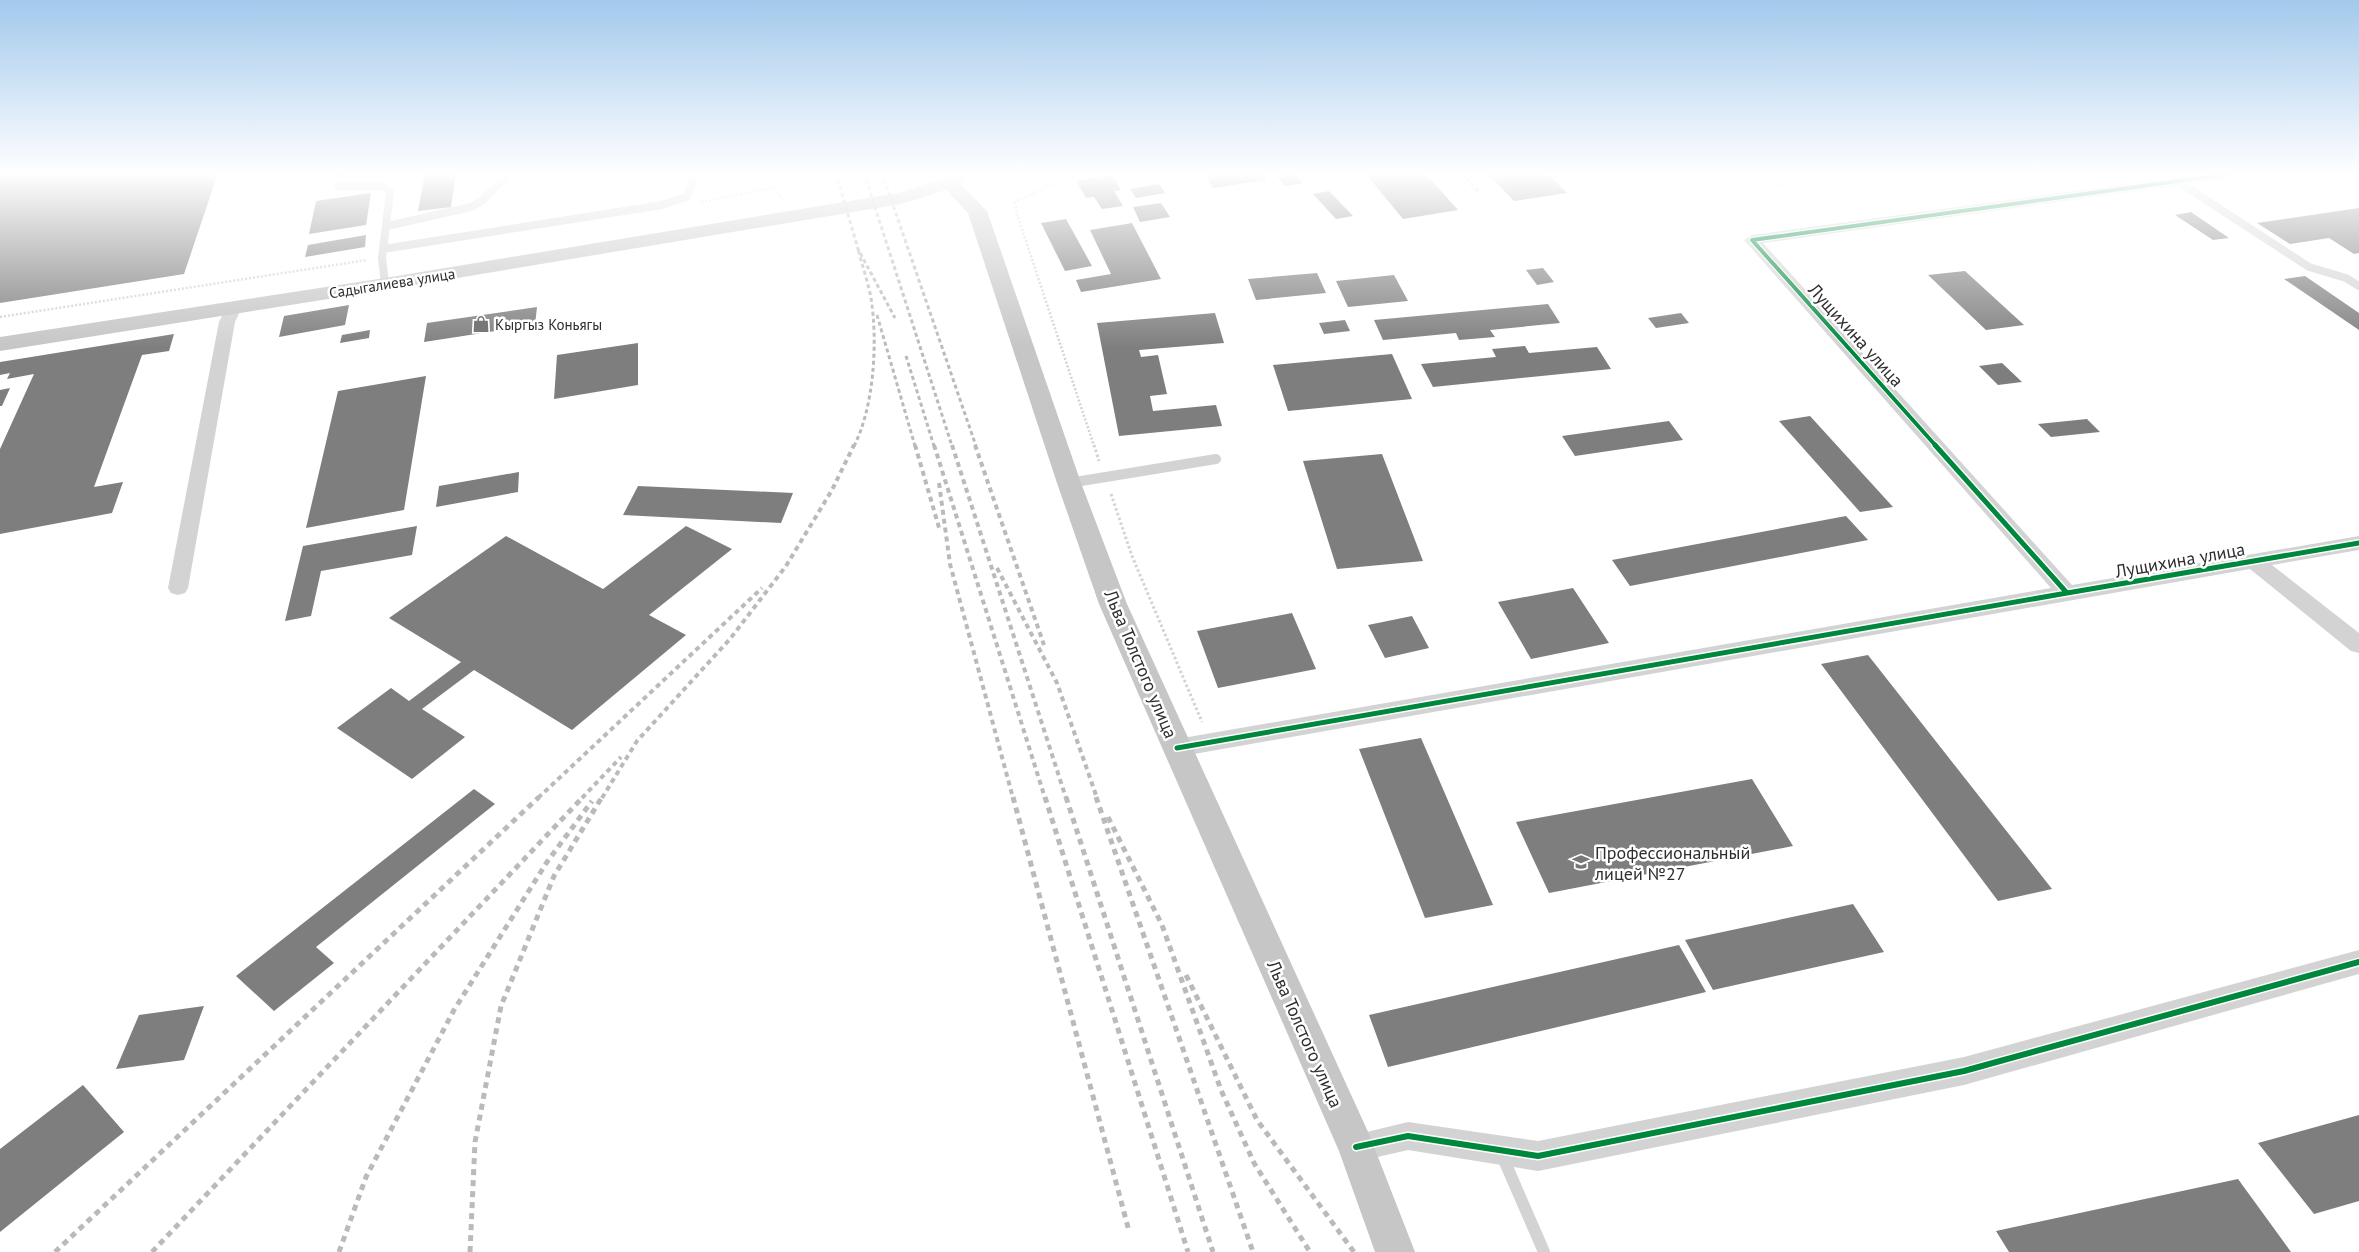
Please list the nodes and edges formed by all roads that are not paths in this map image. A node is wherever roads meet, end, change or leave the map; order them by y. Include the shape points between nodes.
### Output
1 (386, 231) edge
2 (493, 231) edge
3 (700, 231) edge
4 (984, 231) edge
5 (1814, 231) edge
6 (2255, 231) edge
7 (383, 249) junction
8 (385, 284) junction
9 (2359, 286) edge
10 (234, 307) junction
11 (0, 344) edge
12 (1216, 459) dead end
13 (1069, 483) junction
14 (2359, 544) edge
15 (2254, 561) junction
16 (178, 588) dead end
17 (2067, 593) junction
18 (2359, 645) edge
19 (1177, 748) junction
20 (2359, 962) edge
21 (1356, 1147) junction
22 (1500, 1150) junction
23 (1395, 1252) edge
24 (1544, 1252) edge

1 - 7 lane
2 - 7 lane
3 - 8 main road, Садыгалиева улица
4 - 13 main road, Льва Толстого улица
5 - 17 street, Лущихина улица via 1752,240
6 - 9 lane via 2309,266 2346,278
7 - 8 lane
8 - 10 main road, Садыгалиева улица
10 - 11 main road, Садыгалиева улица
10 - 16 street via 227,322
12 - 13 lane
13 - 19 main road, Льва Толстого улица via 1113,604
14 - 15 street, Лущихина улица
15 - 17 street, Лущихина улица
15 - 18 street
17 - 19 street
19 - 21 main road, Льва Толстого улица
20 - 22 street via 1964,1071 1538,1156
21 - 22 street via 1408,1136
21 - 23 main road, Льва Толстого улица
22 - 24 lane

